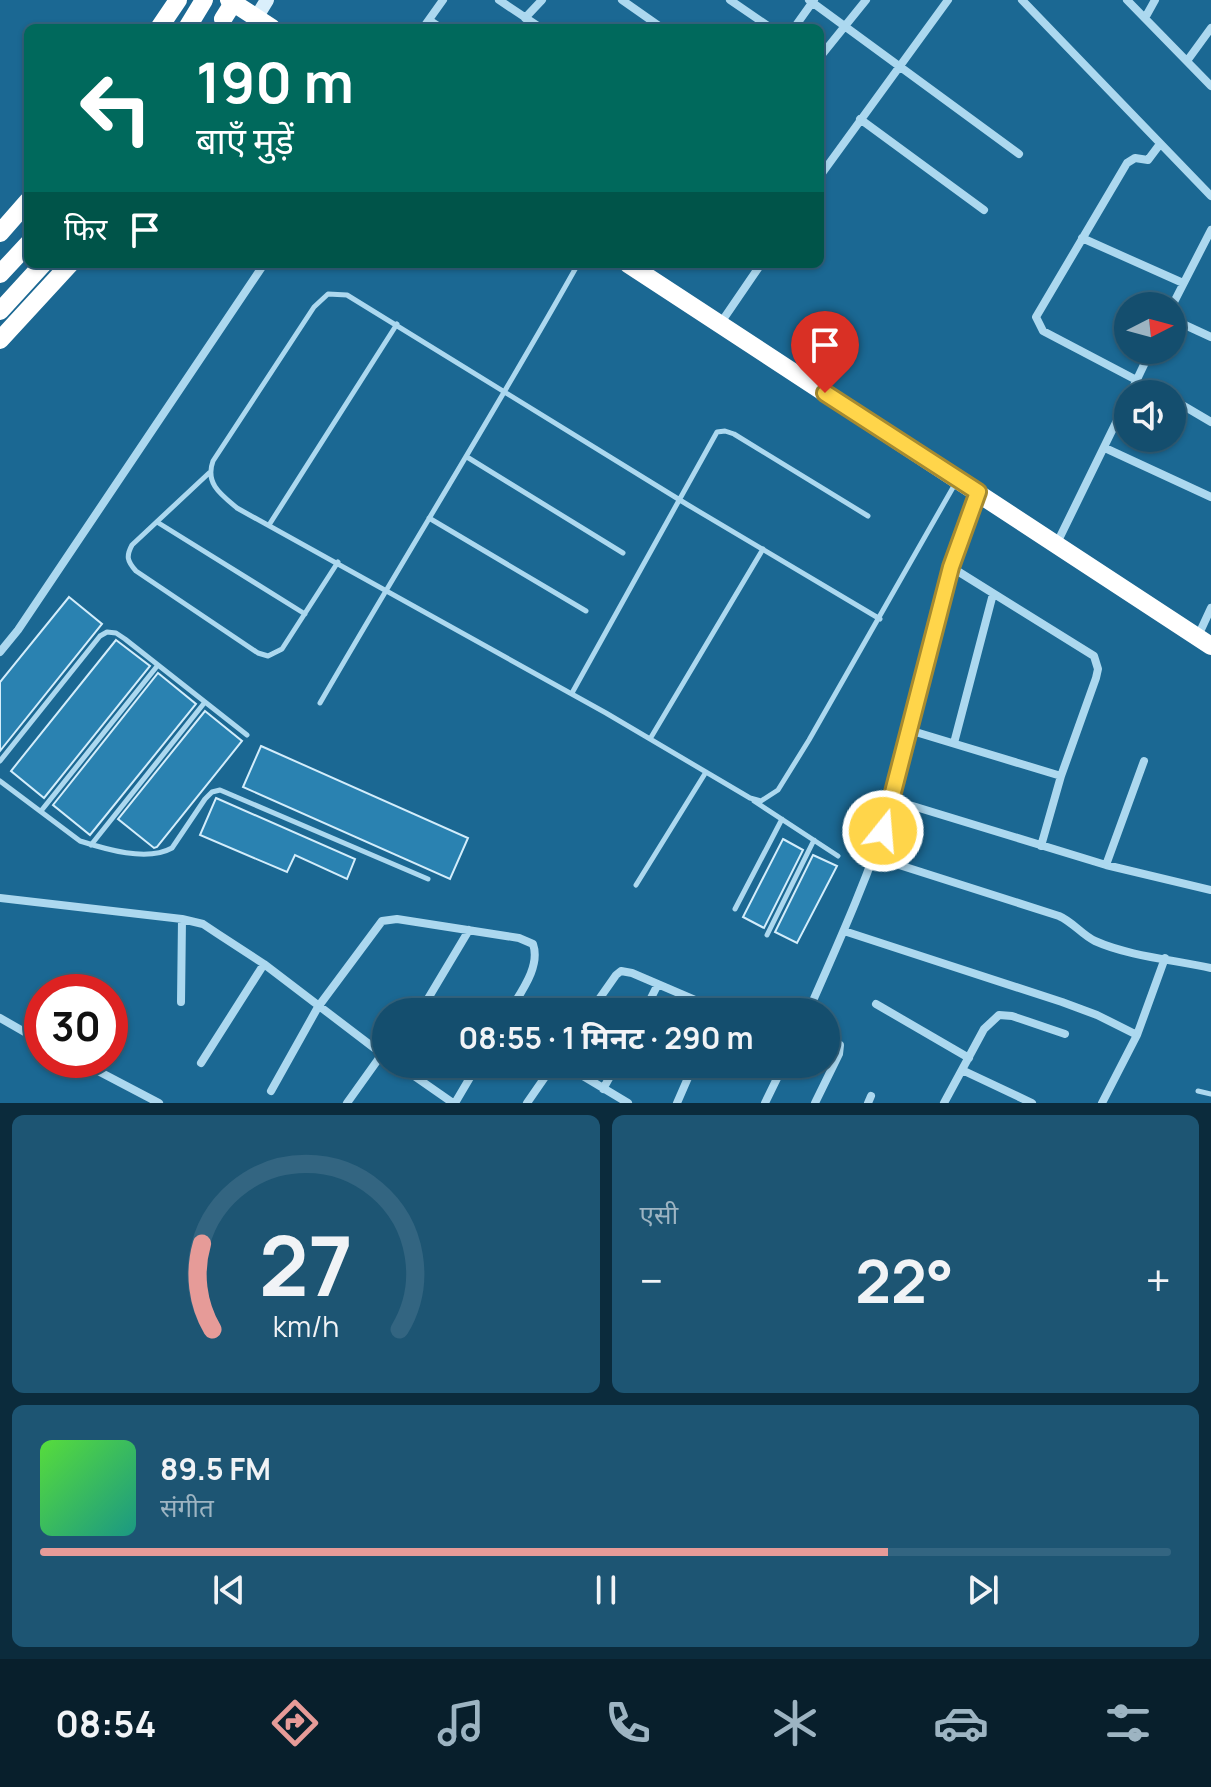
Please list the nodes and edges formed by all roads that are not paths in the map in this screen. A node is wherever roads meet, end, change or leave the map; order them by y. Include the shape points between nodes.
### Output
1 (178, 0) edge
2 (229, 0) edge
3 (235, 0) edge
4 (267, 0) edge
5 (443, 0) edge
6 (499, 0) edge
7 (542, 0) edge
8 (622, 0) edge
9 (730, 0) edge
10 (866, 0) edge
11 (948, 0) edge
12 (1022, 0) edge
13 (1127, 0) edge
14 (1155, 0) edge
15 (203, 1) edge
16 (811, 1) edge
17 (525, 18) junction
18 (1145, 18) junction
19 (162, 24) edge
20 (189, 24) edge
21 (220, 24) edge
22 (258, 24) edge
23 (259, 24) edge
24 (426, 24) edge
25 (535, 24) edge
26 (656, 24) edge
27 (765, 24) edge
28 (797, 24) edge
29 (845, 26) junction
30 (1211, 28) edge
31 (824, 52) edge
32 (1187, 61) junction
33 (898, 67) junction
34 (1211, 86) edge
35 (860, 119) junction
36 (1160, 144) junction
37 (1019, 154) dead end
38 (824, 170) edge
39 (1211, 196) edge
40 (24, 206) edge
41 (984, 210) dead end
42 (1211, 230) edge
43 (0, 233) edge
44 (1082, 238) junction
45 (24, 248) edge
46 (39, 268) edge
47 (66, 268) edge
48 (261, 268) edge
49 (576, 268) edge
50 (634, 268) edge
51 (758, 268) edge
52 (0, 274) edge
53 (1183, 283) junction
54 (1179, 292) edge
55 (0, 311) edge
56 (397, 324) junction
57 (720, 324) junction
58 (1186, 325) edge
59 (1211, 337) edge
60 (0, 340) edge
61 (1144, 364) edge
62 (1137, 379) joint
63 (507, 392) junction
64 (1186, 407) edge
65 (1211, 422) edge
66 (1114, 428) edge
67 (1105, 448) junction
68 (467, 457) junction
69 (209, 473) junction
70 (957, 479) junction
71 (978, 492) junction
72 (1211, 497) edge
73 (681, 500) junction
74 (868, 516) dead end
75 (429, 518) junction
76 (157, 522) junction
77 (269, 525) junction
78 (1057, 543) junction
79 (763, 549) junction
80 (623, 553) dead end
81 (338, 562) junction
82 (951, 567) junction
83 (386, 589) junction
84 (993, 594) junction
85 (1211, 608) edge
86 (586, 611) dead end
87 (305, 614) junction
88 (880, 619) junction
89 (1204, 641) edge
90 (0, 652) edge
91 (158, 665) junction
92 (572, 693) junction
93 (205, 702) junction
94 (320, 703) dead end
95 (909, 730) junction
96 (247, 735) dead end
97 (650, 739) junction
98 (954, 743) junction
99 (0, 761) edge
100 (1144, 761) dead end
101 (706, 772) junction
102 (1061, 776) junction
103 (0, 781) edge
104 (750, 798) junction
105 (893, 800) junction
106 (41, 812) junction
107 (782, 819) junction
108 (814, 840) junction
109 (91, 845) junction
110 (1041, 846) junction
111 (838, 856) dead end
112 (874, 857) junction
113 (1106, 865) junction
114 (428, 879) dead end
115 (636, 885) dead end
116 (1211, 890) edge
117 (0, 898) edge
118 (735, 909) dead end
119 (182, 919) junction
120 (469, 930) junction
121 (844, 931) junction
122 (767, 935) dead end
123 (1165, 958) junction
124 (264, 964) junction
125 (1211, 968) edge
126 (658, 984) junction
127 (428, 998) edge
128 (516, 998) edge
129 (600, 998) edge
130 (651, 998) edge
131 (690, 998) edge
132 (814, 998) edge
133 (181, 1002) dead end
134 (876, 1004) dead end
135 (318, 1007) junction
136 (0, 1018) edge
137 (24, 1032) edge
138 (1065, 1034) dead end
139 (1137, 1035) junction
140 (372, 1046) edge
141 (969, 1058) junction
142 (201, 1063) dead end
143 (962, 1070) junction
144 (372, 1071) edge
145 (111, 1078) edge
146 (417, 1078) edge
147 (469, 1078) edge
148 (544, 1078) edge
149 (585, 1078) edge
150 (609, 1078) edge
151 (688, 1078) edge
152 (777, 1078) edge
153 (827, 1078) edge
154 (603, 1089) junction
155 (271, 1091) dead end
156 (1198, 1091) dead end
157 (1211, 1094) edge
158 (159, 1103) edge
159 (347, 1103) edge
160 (454, 1103) edge
161 (527, 1103) edge
162 (628, 1103) edge
163 (677, 1103) edge
164 (765, 1103) edge
165 (815, 1103) edge
166 (944, 1103) edge
167 (1032, 1103) edge
168 (1102, 1103) edge

1 - 19 highway
2 - 22 highway
3 - 21 highway, bridge
4 - 23 main road
5 - 24 street
6 - 17 street
7 - 17 street
8 - 26 street
9 - 27 street
10 - 29 street
11 - 33 street
12 - 36 street
13 - 18 street
14 - 18 street
15 - 20 highway
16 - 28 street
16 - 29 street
17 - 25 street
18 - 32 street
29 - 31 street
29 - 33 street
30 - 32 street
32 - 34 street
33 - 35 street
33 - 37 street
35 - 38 street
35 - 41 street
36 - 39 street
36 - 44 street via 1148,160 1127,163
40 - 43 highway
42 - 53 street
44 - 53 street
44 - 62 street via 1039,309 1038,324
45 - 52 highway
46 - 55 highway
47 - 60 highway
48 - 90 street
49 - 63 lane
50 - 57 highway
51 - 57 street
53 - 54 street
56 - 63 lane
56 - 69 lane via 347,295 328,294 314,307
56 - 77 lane
57 - 70 highway
58 - 59 street
61 - 62 street
63 - 68 lane
63 - 73 lane
64 - 65 street
66 - 67 street
67 - 72 street
67 - 78 street
68 - 75 lane
68 - 80 lane
69 - 76 lane
69 - 77 lane via 223,497
70 - 71 highway
70 - 88 lane
71 - 78 highway
71 - 82 street
73 - 74 lane via 712,437 725,431
73 - 79 lane
73 - 92 lane
75 - 83 lane
75 - 86 lane
76 - 87 lane
76 - 87 lane via 132,545 129,563 258,653 268,656 282,649
77 - 81 lane
78 - 89 highway
79 - 88 lane
79 - 97 lane
81 - 83 lane
81 - 87 lane
82 - 84 street
82 - 95 street
83 - 92 lane
83 - 94 lane
84 - 98 street
84 - 102 street via 1097,661 1096,678
85 - 89 street
88 - 104 lane via 778,790 761,801
91 - 93 lane
91 - 99 lane via 116,633 100,636
91 - 106 lane
92 - 97 lane
93 - 96 lane
93 - 109 lane
95 - 98 street
95 - 105 street
97 - 101 lane
98 - 102 street
100 - 113 street
101 - 104 lane
101 - 115 lane
102 - 110 street
103 - 106 lane
104 - 107 lane
105 - 110 street
105 - 112 street
106 - 109 lane
107 - 108 lane
107 - 118 lane
108 - 111 lane
108 - 122 lane
109 - 114 lane via 163,853 172,848 205,799 220,790
110 - 113 street
112 - 121 street
112 - 123 street via 1059,916 1108,946
113 - 116 street
117 - 119 street
119 - 124 street via 203,924
119 - 133 street
120 - 127 street
120 - 128 street via 533,944 533,965
120 - 135 street via 382,921
121 - 132 street
121 - 139 street via 1062,1002
123 - 125 street
123 - 139 street
124 - 135 street
124 - 142 street
126 - 129 street via 621,971
126 - 130 street
126 - 131 street
134 - 141 street
135 - 140 street
135 - 155 street
136 - 137 street
138 - 141 street via 999,1015 984,1029
139 - 168 street
141 - 143 street
143 - 166 street
143 - 167 street
144 - 159 street
145 - 158 street
146 - 160 street
147 - 160 street
148 - 161 street
149 - 154 street
150 - 154 street
151 - 163 street
152 - 164 street
153 - 165 street
154 - 162 street
156 - 157 lane

